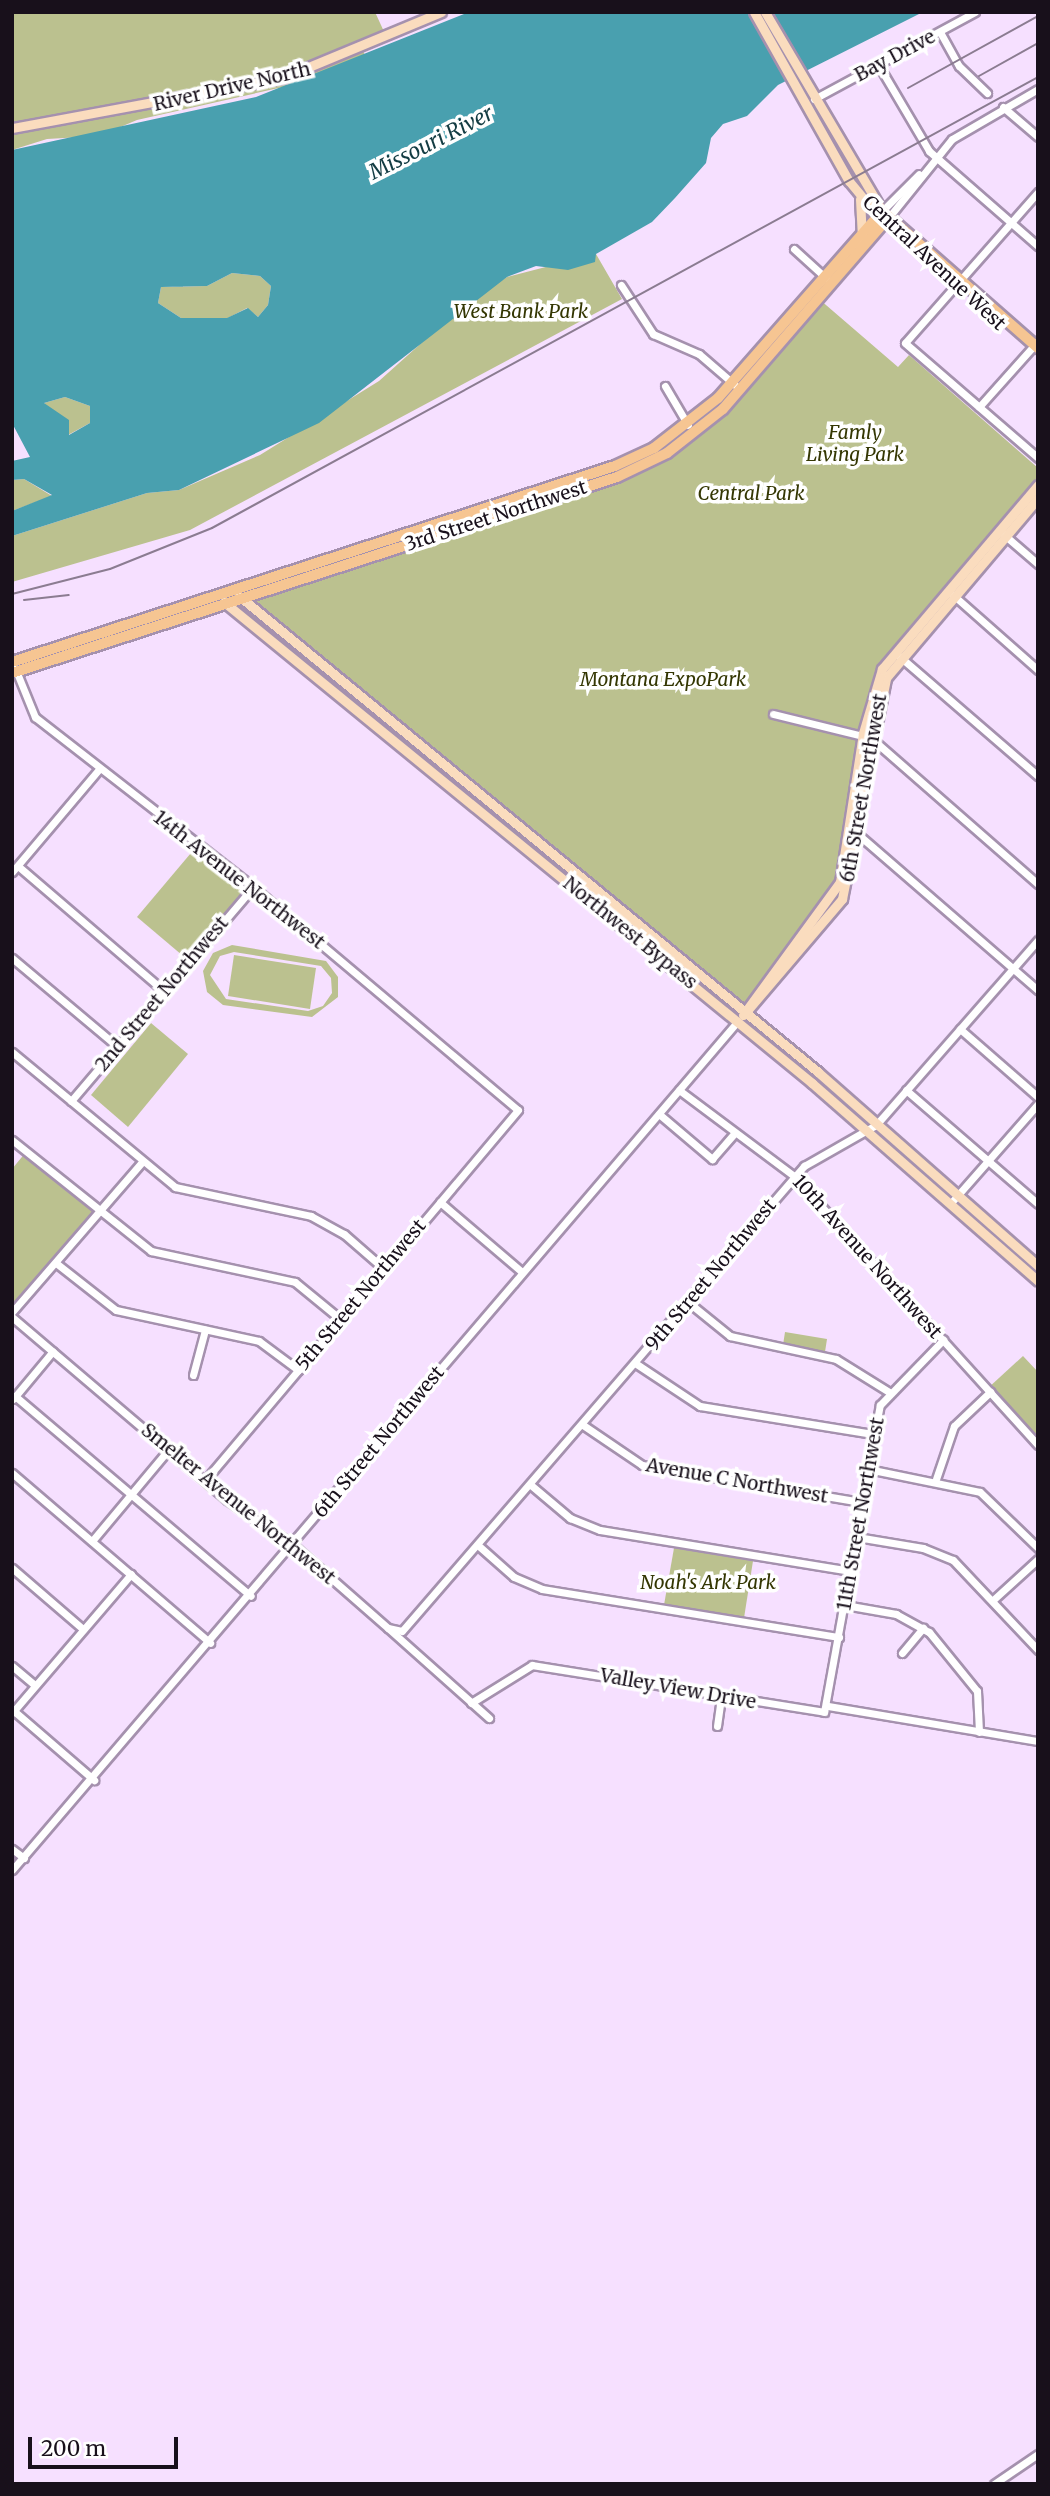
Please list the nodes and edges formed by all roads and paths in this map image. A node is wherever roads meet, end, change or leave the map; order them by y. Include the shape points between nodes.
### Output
1 (442, 12) edge
2 (754, 12) edge
3 (765, 12) edge
4 (975, 12) edge
5 (940, 32) junction
6 (879, 66) junction
7 (1038, 89) edge
8 (987, 93) dead end
9 (814, 99) junction
10 (1003, 107) junction
11 (12, 128) edge
12 (1038, 137) edge
13 (936, 157) junction
14 (856, 191) junction
15 (1038, 192) edge
16 (884, 217) junction
17 (1011, 222) junction
18 (860, 236) junction
19 (1038, 246) edge
20 (794, 249) dead end
21 (828, 280) junction
22 (958, 283) junction
23 (621, 285) dead end
24 (1035, 348) edge
25 (665, 386) dead end
26 (736, 386) junction
27 (979, 407) junction
28 (691, 430) junction
29 (1038, 458) edge
30 (1038, 485) edge
31 (1038, 498) edge
32 (1002, 533) junction
33 (1038, 564) edge
34 (230, 589) junction
35 (215, 593) junction
36 (950, 593) junction
37 (243, 599) junction
38 (227, 604) junction
39 (897, 654) junction
40 (1038, 655) edge
41 (1030, 663) junction
42 (13, 667) edge
43 (1038, 670) edge
44 (773, 714) dead end
45 (867, 736) junction
46 (99, 769) junction
47 (1038, 776) edge
48 (853, 830) junction
49 (15, 869) edge
50 (1038, 884) edge
51 (253, 887) junction
52 (1038, 940) edge
53 (12, 957) edge
54 (1013, 969) junction
55 (1038, 990) edge
56 (164, 991) junction
57 (746, 1013) junction
58 (737, 1022) junction
59 (960, 1029) junction
60 (117, 1046) junction
61 (12, 1052) edge
62 (679, 1090) junction
63 (906, 1090) junction
64 (1038, 1097) edge
65 (71, 1101) junction
66 (1038, 1104) edge
67 (518, 1110) joint
68 (659, 1114) junction
69 (876, 1125) junction
70 (867, 1132) junction
71 (733, 1135) junction
72 (12, 1140) edge
73 (989, 1161) junction
74 (142, 1162) junction
75 (794, 1176) junction
76 (958, 1196) junction
77 (440, 1202) junction
78 (950, 1204) junction
79 (1038, 1204) edge
80 (99, 1213) junction
81 (1036, 1260) edge
82 (56, 1263) junction
83 (383, 1268) junction
84 (1024, 1269) junction
85 (522, 1272) junction
86 (1038, 1281) edge
87 (688, 1302) junction
88 (12, 1315) edge
89 (340, 1319) junction
90 (205, 1330) junction
91 (943, 1340) junction
92 (53, 1351) junction
93 (635, 1363) junction
94 (298, 1370) junction
95 (194, 1375) dead end
96 (888, 1392) junction
97 (990, 1392) junction
98 (14, 1398) edge
99 (583, 1425) junction
100 (873, 1434) junction
101 (1038, 1445) edge
102 (169, 1449) junction
103 (867, 1469) junction
104 (12, 1473) edge
105 (936, 1479) junction
106 (205, 1480) junction
107 (531, 1486) junction
108 (131, 1494) junction
109 (862, 1502) junction
110 (857, 1538) junction
111 (92, 1541) junction
112 (292, 1544) junction
113 (480, 1547) junction
114 (1038, 1548) edge
115 (1038, 1559) edge
116 (12, 1568) edge
117 (851, 1571) junction
118 (131, 1574) junction
119 (251, 1596) junction
120 (993, 1600) junction
121 (845, 1605) junction
122 (388, 1628) junction
123 (923, 1628) junction
124 (83, 1629) junction
125 (402, 1631) joint
126 (839, 1637) junction
127 (211, 1643) junction
128 (1038, 1650) edge
129 (902, 1653) dead end
130 (12, 1666) edge
131 (35, 1685) junction
132 (721, 1696) junction
133 (471, 1703) junction
134 (826, 1709) junction
135 (13, 1712) edge
136 (489, 1718) dead end
137 (717, 1726) dead end
138 (979, 1732) junction
139 (1038, 1741) edge
140 (94, 1780) junction
141 (12, 1849) edge
142 (23, 1858) junction
143 (12, 1870) edge
144 (1038, 2454) edge
145 (994, 2484) edge

1 - 11 main road, River Drive North via 292,76
2 - 14 main road, Central Avenue West
3 - 9 main road, Central Avenue West
4 - 5 street, Bay Drive
5 - 6 street, Bay Drive
5 - 8 street via 959,66
6 - 9 street, Bay Drive
6 - 13 street
7 - 10 street
9 - 16 main road, Central Avenue West
10 - 12 street
10 - 13 street via 968,126
13 - 16 street
13 - 17 street
14 - 16 main road, Central Avenue West
14 - 18 main road via 864,210
15 - 17 street
16 - 18 highway, 3rd Street Northwest
16 - 21 highway, 3rd Street Northwest
16 - 22 highway, Central Avenue West
17 - 19 street
17 - 22 street
18 - 21 highway, 3rd Street Northwest
20 - 21 street
21 - 26 highway, 3rd Street Northwest
22 - 24 highway, Central Avenue West
22 - 27 street via 905,343
23 - 26 street via 653,334 692,349
24 - 27 street
25 - 28 street
26 - 28 highway, 3rd Street Northwest
27 - 29 street
28 - 34 highway, 3rd Street Northwest via 615,466
28 - 37 highway, 3rd Street Northwest via 617,477
30 - 32 main road, 6th Street Northwest
31 - 32 main road, 6th Street Northwest
32 - 33 street
32 - 36 main road, 6th Street Northwest
34 - 35 highway, 3rd Street Northwest
34 - 37 main road, Northwest Bypass
35 - 38 main road, Northwest Bypass
35 - 42 highway, 3rd Street Northwest
36 - 39 main road, 6th Street Northwest
36 - 41 street
37 - 38 highway, 3rd Street Northwest
37 - 57 main road, Northwest Bypass
38 - 42 highway, 3rd Street Northwest
38 - 58 main road, Northwest Bypass
39 - 45 main road, 6th Street Northwest via 874,686
39 - 47 street
40 - 41 street
41 - 43 street
42 - 46 street, 14th Avenue Northwest via 32,713
44 - 45 street
45 - 48 main road, 6th Street Northwest
45 - 50 street
46 - 49 street
46 - 51 street, 14th Avenue Northwest
48 - 54 street
48 - 57 main road, 6th Street Northwest via 828,906
49 - 56 street
51 - 56 street, 2nd Street Northwest
51 - 67 street, 14th Avenue Northwest
52 - 54 street, 9th Street Northwest
53 - 60 street
54 - 55 street
54 - 59 street, 9th Street Northwest
56 - 60 street, 2nd Street Northwest
57 - 58 main road, 6th Street Northwest
57 - 69 main road, Northwest Bypass
58 - 62 street, 6th Street Northwest
58 - 70 main road, Northwest Bypass
59 - 63 street, 9th Street Northwest
59 - 64 street
60 - 65 street, 2nd Street Northwest
61 - 65 street
62 - 68 street, 6th Street Northwest
62 - 71 street, 10th Avenue Northwest
63 - 69 street, 9th Street Northwest
63 - 73 street
65 - 74 street
66 - 73 street
67 - 77 street, 5th Street Northwest
68 - 71 street via 712,1159
68 - 85 street, 6th Street Northwest
69 - 70 street, 9th Street Northwest
69 - 76 main road, Northwest Bypass
70 - 75 street, 9th Street Northwest via 812,1160
70 - 78 main road, Northwest Bypass
71 - 75 street, 10th Avenue Northwest
72 - 80 street
73 - 76 street
73 - 79 street
74 - 80 street
74 - 83 street via 176,1187 327,1223
75 - 87 street, 9th Street Northwest
75 - 91 street, 10th Avenue Northwest
76 - 78 street
76 - 81 main road, Northwest Bypass
77 - 83 street, 5th Street Northwest
77 - 85 street
78 - 84 main road, Northwest Bypass
80 - 82 street
80 - 89 street via 151,1251 295,1282
81 - 84 street
82 - 88 street
82 - 90 street via 116,1310
83 - 89 street, 5th Street Northwest
84 - 86 main road, Northwest Bypass
85 - 112 street, 6th Street Northwest
87 - 93 street, 9th Street Northwest
87 - 96 street via 730,1336 836,1359
88 - 92 street, Smelter Avenue Northwest
89 - 94 street, 5th Street Northwest
90 - 94 street via 259,1341
90 - 95 street
91 - 96 street, 11th Street Northwest
91 - 97 street, 10th Avenue Northwest
92 - 98 street
92 - 102 street, Smelter Avenue Northwest
93 - 99 street, 9th Street Northwest
93 - 100 street via 700,1406
94 - 106 street, 5th Street Northwest
96 - 100 street, 11th Street Northwest
97 - 101 street, 10th Avenue Northwest
97 - 105 street via 950,1433
98 - 108 street
99 - 107 street, 9th Street Northwest
99 - 109 street, Avenue C Northwest via 642,1465
100 - 103 street, 11th Street Northwest
102 - 106 street, Smelter Avenue Northwest
102 - 108 street
103 - 105 street
103 - 109 street, 11th Street Northwest
104 - 111 street
105 - 114 street via 988,1497
106 - 112 street, Smelter Avenue Northwest
107 - 113 street, 9th Street Northwest
107 - 117 street via 570,1518 600,1530
108 - 111 street
108 - 119 street
109 - 110 street, 11th Street Northwest
110 - 117 street, 11th Street Northwest
110 - 120 street via 936,1552 963,1568
111 - 118 street
112 - 119 street, 6th Street Northwest
112 - 122 street, Smelter Avenue Northwest
113 - 125 street, 9th Street Northwest
113 - 126 street via 514,1577 542,1590
115 - 120 street
116 - 124 street
117 - 121 street, 11th Street Northwest
118 - 124 street
118 - 127 street
119 - 127 street, 6th Street Northwest
120 - 128 street
121 - 123 street via 896,1614
121 - 126 street, 11th Street Northwest
122 - 125 street, Smelter Avenue Northwest
122 - 133 street
123 - 129 street
123 - 138 street via 972,1680 981,1702
124 - 131 street
126 - 134 street, 11th Street Northwest
127 - 140 street, 6th Street Northwest
130 - 131 street
131 - 135 street
132 - 133 street, Valley View Drive via 532,1665
132 - 134 street, Valley View Drive
132 - 137 street
133 - 136 street
134 - 138 street, Valley View Drive
135 - 140 street
138 - 139 street, Valley View Drive
140 - 142 street, 6th Street Northwest
141 - 142 street
142 - 143 street, 6th Street Northwest
144 - 145 street

